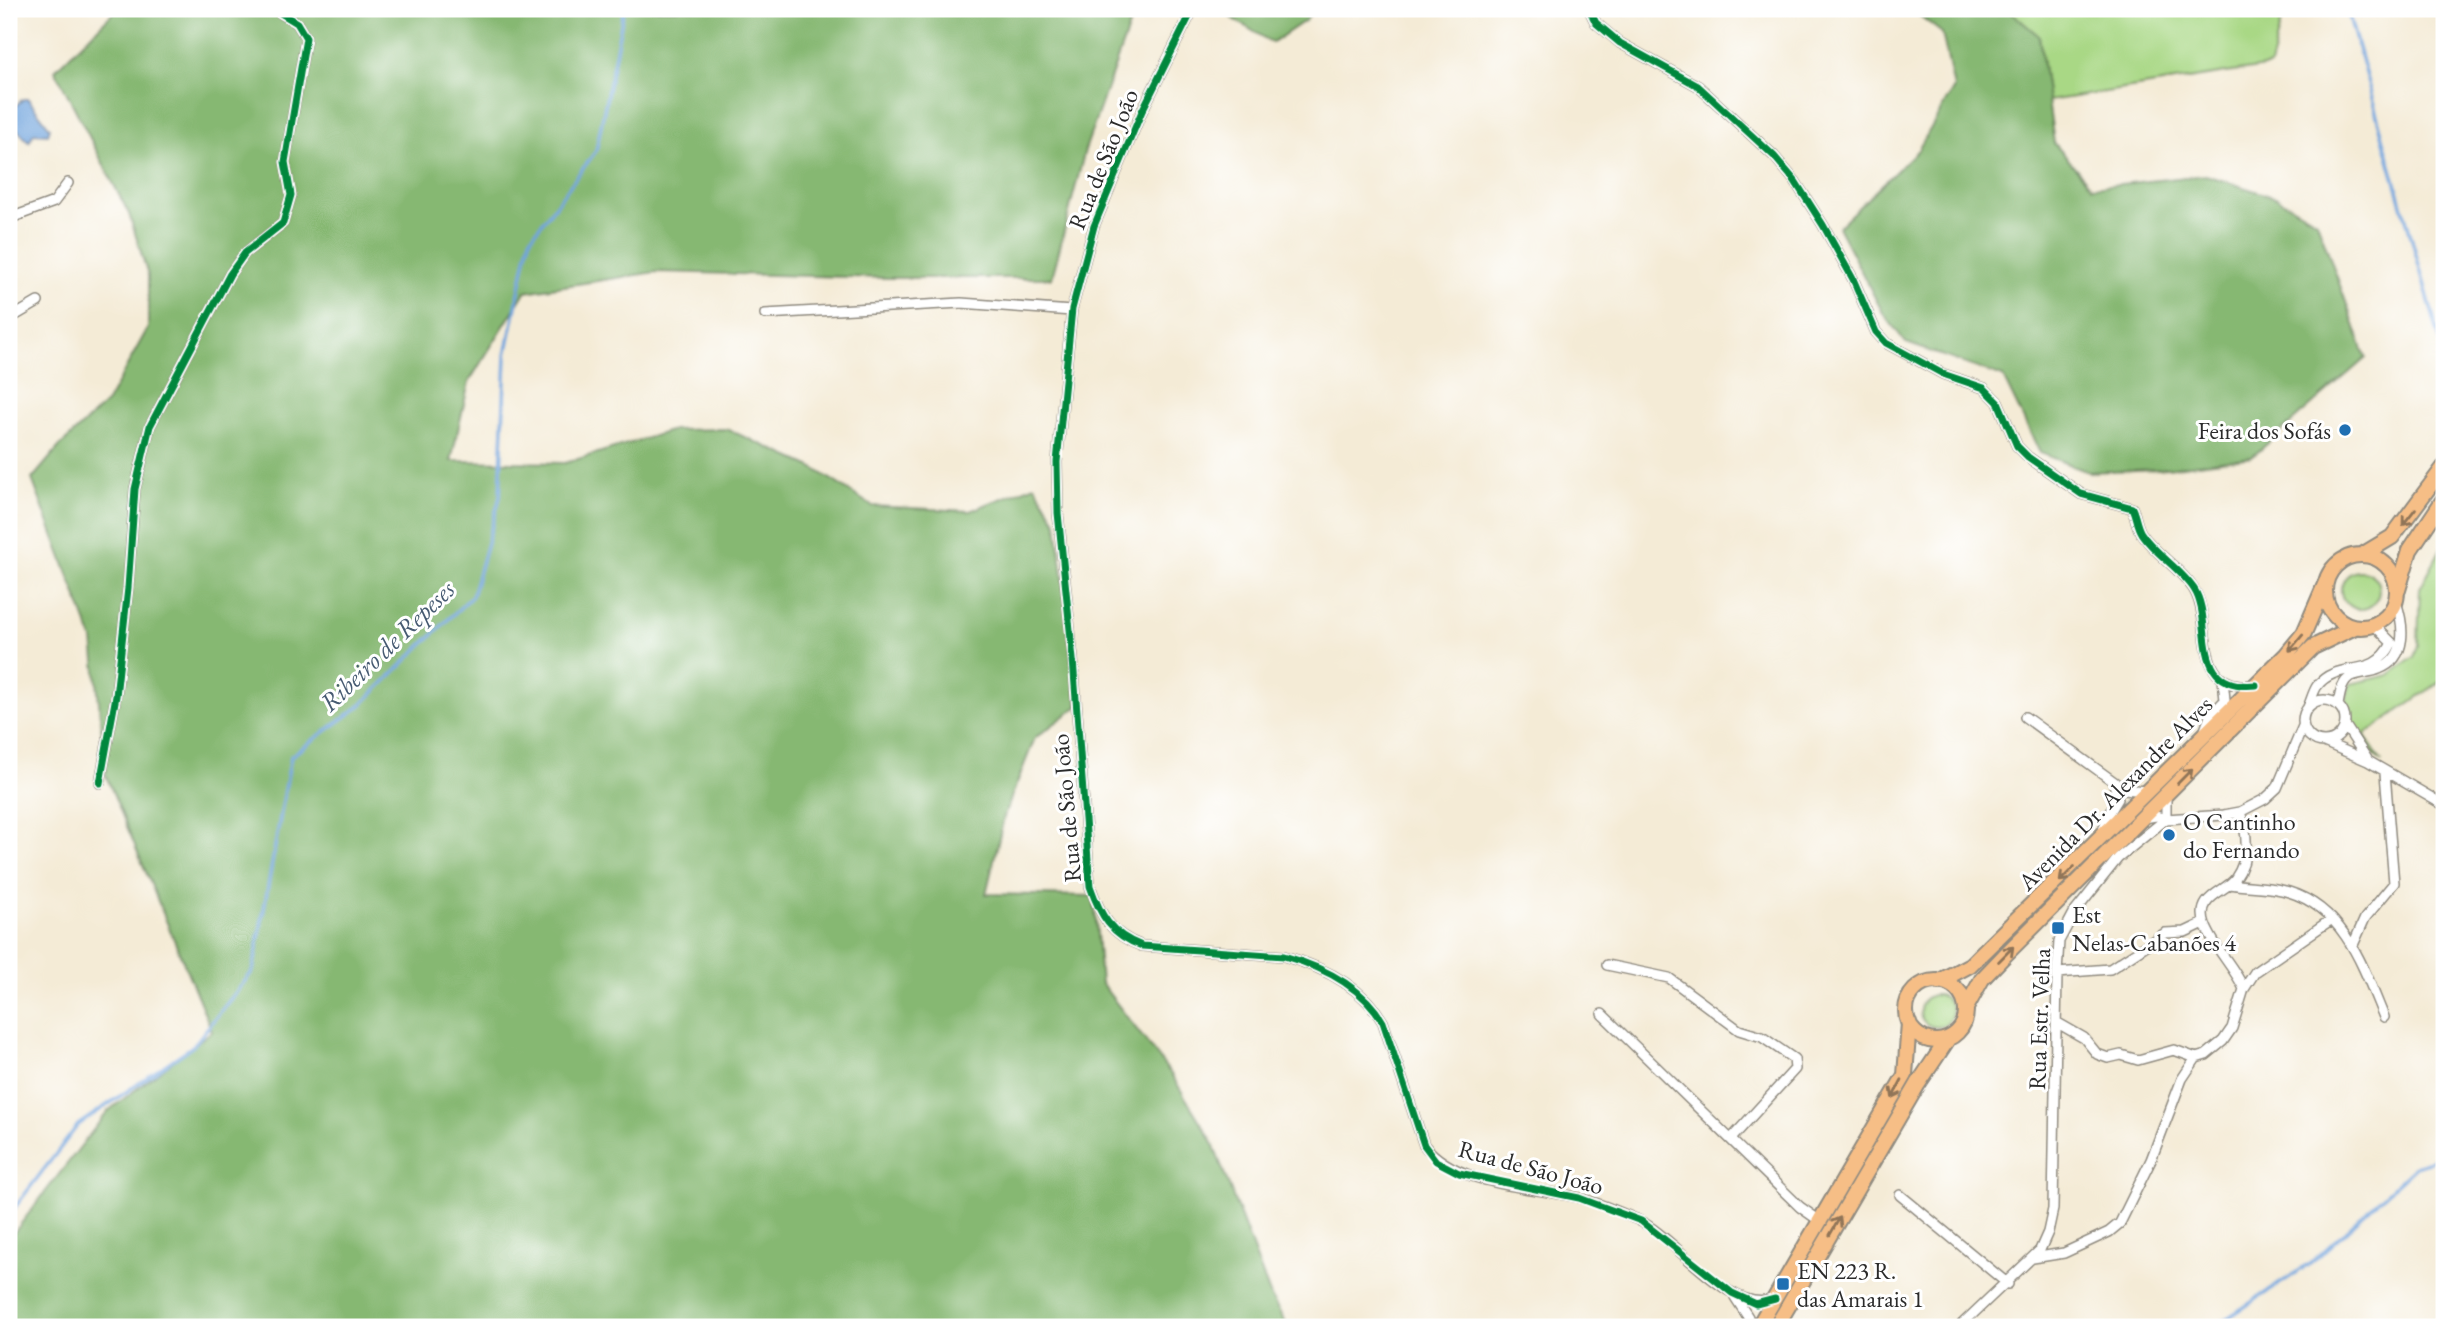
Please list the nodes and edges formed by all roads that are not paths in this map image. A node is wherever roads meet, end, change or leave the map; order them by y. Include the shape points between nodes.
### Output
1 (274, 9) edge
2 (1193, 9) edge
3 (1588, 9) edge
4 (68, 183) dead end
5 (9, 214) edge
6 (38, 302) dead end
7 (1072, 311) junction
8 (765, 314) dead end
9 (9, 319) edge
10 (2444, 467) edge
11 (2444, 499) edge
12 (2362, 555) junction
13 (2326, 582) junction
14 (2396, 596) junction
15 (2374, 625) junction
16 (2355, 627) junction
17 (2223, 679) junction
18 (2256, 685) junction
19 (2338, 705) junction
20 (2308, 707) junction
21 (2025, 717) dead end
22 (2345, 725) junction
23 (2303, 726) junction
24 (2203, 738) junction
25 (2324, 743) junction
26 (2368, 761) junction
27 (2385, 773) junction
28 (2113, 782) junction
29 (100, 783) dead end
30 (2151, 790) junction
31 (2166, 795) junction
32 (2444, 805) edge
33 (2241, 811) junction
34 (2143, 818) junction
35 (2166, 819) junction
36 (2100, 840) junction
37 (2230, 884) junction
38 (2332, 919) junction
39 (2204, 923) junction
40 (2353, 945) junction
41 (1607, 965) dead end
42 (2057, 973) junction
43 (1938, 982) junction
44 (2244, 989) junction
45 (1966, 1008) junction
46 (1602, 1014) dead end
47 (2384, 1017) dead end
48 (2056, 1022) junction
49 (1909, 1023) junction
50 (1948, 1039) junction
51 (2196, 1058) junction
52 (1731, 1139) junction
53 (1900, 1195) dead end
54 (1821, 1221) junction
55 (2033, 1258) junction
56 (2008, 1284) junction
57 (1732, 1293) junction
58 (1774, 1299) junction
59 (1748, 1327) edge
60 (1758, 1327) edge
61 (1776, 1327) edge
62 (1959, 1327) edge

1 - 29 street via 297,23 306,38 285,162 291,195 283,223 245,253 230,274 150,426 135,489 124,628
2 - 7 street, Rua de São João via 1142,111 1094,226
3 - 17 street via 1595,23 1620,43 1698,86 1774,156 1823,225 1886,344 1943,374 1984,388 1998,402 2017,446 2028,457 2081,494 2132,508 2142,534 2198,596 2206,651
4 - 5 street via 54,202 16,216
6 - 9 street
7 - 8 street via 961,303
7 - 57 street, Rua de São João via 1057,462 1058,513 1090,886 1099,912 1125,940 1142,946 1284,957 1306,962 1356,989 1383,1021 1424,1145 1436,1161 1459,1173 1579,1198 1642,1221
10 -> 12 main road via 2392,537
11 - 14 main road via 2410,550
12 - 13 main road via 2339,562
12 - 14 main road via 2390,570
13 - 16 main road via 2328,606 2344,623
13 -> 18 main road, Avenida Dr. Alexandre Alves via 2304,633
14 - 15 main road via 2391,612
14 - 19 street via 2403,622 2398,651 2381,669 2351,677 2341,687
15 - 16 main road
15 - 20 street via 2392,643 2385,658 2332,675 2318,686
31 -> 16 main road, Avenida Dr. Alexandre Alves via 2313,647
17 - 18 street
17 - 24 street via 2225,700 2210,716
18 - 24 main road, Avenida Dr. Alexandre Alves
19 - 20 street via 2319,701
19 - 22 street
20 - 23 street
21 - 28 street
22 - 25 street via 2338,737
22 - 26 street
23 - 25 street via 2311,738
23 - 33 street via 2277,788
24 - 30 main road, Avenida Dr. Alexandre Alves
25 - 26 street
26 - 27 street
27 - 32 street
27 - 40 street via 2393,883 2365,918
28 - 30 street via 2136,792
28 - 36 street via 2118,800
30 - 36 main road, Avenida Dr. Alexandre Alves
31 - 34 main road, Avenida Dr. Alexandre Alves
31 - 35 street
33 - 35 street via 2200,819
33 - 37 street via 2248,835 2242,866
34 - 35 street
45 -> 34 main road, Avenida Dr. Alexandre Alves via 1982,979
35 - 42 street, Rua Estr. Velha via 2118,858 2074,913 2059,941
36 -> 43 main road, Avenida Dr. Alexandre Alves via 1970,965
37 - 38 street via 2288,891 2309,900
37 - 39 street via 2214,893 2204,909
38 - 40 street
38 - 44 street via 2255,972
39 - 42 street via 2185,932 2165,933 2110,969
39 - 44 street
40 - 47 street
41 - 52 street via 1669,978 1739,1030 1762,1037 1794,1059 1795,1069
42 - 48 street, Rua Estr. Velha
43 - 45 main road via 1959,993
43 - 49 main road via 1929,982 1912,994 1907,1003
44 - 51 street via 2223,1041
45 - 50 main road via 1962,1026
46 - 52 street
48 - 51 street via 2108,1058 2121,1055 2138,1060 2174,1050
48 - 55 street, Rua Estr. Velha via 2053,1209 2048,1232
49 - 50 main road via 1921,1037
49 -> 54 main road via 1905,1075
61 -> 50 main road
51 - 55 street via 2182,1079 2151,1160 2120,1223 2064,1253
52 - 54 street via 1800,1207
53 - 56 street
54 - 58 main road
55 - 56 street, Rua Estr. Velha
56 - 62 street, Rua Estr. Velha
57 - 58 street via 1756,1304
57 - 59 street via 1745,1311
58 - 60 main road

